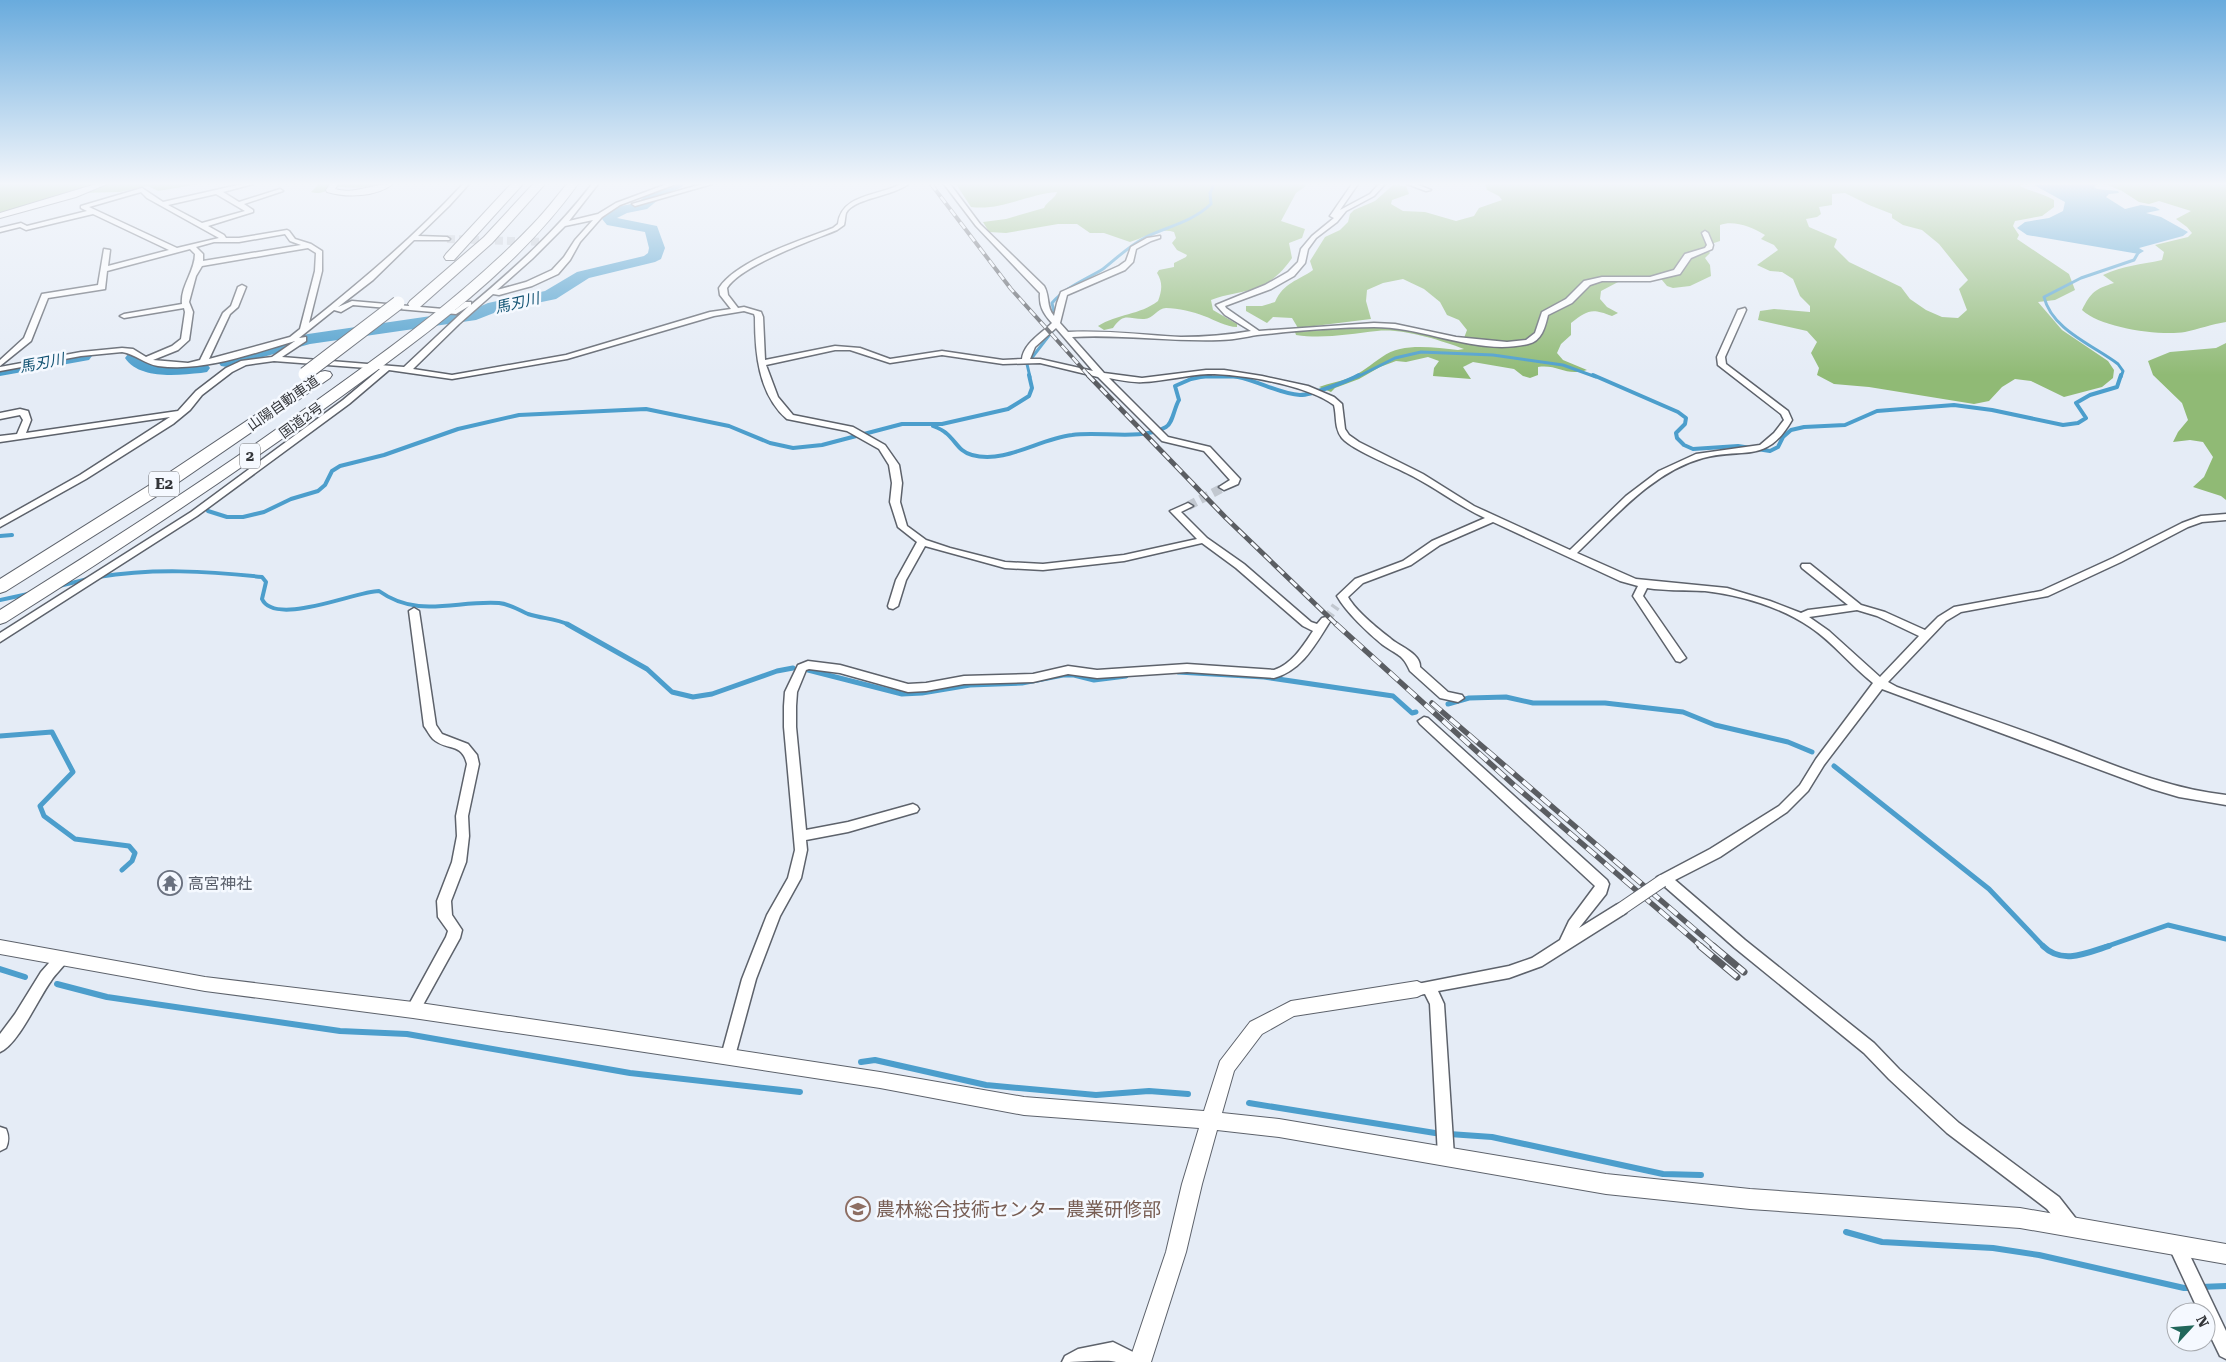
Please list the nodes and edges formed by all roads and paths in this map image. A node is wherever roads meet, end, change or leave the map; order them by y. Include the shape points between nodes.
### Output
1 (171, 248) edge
2 (185, 248) edge
3 (193, 248) edge
4 (299, 248) edge
5 (311, 248) edge
6 (400, 248) edge
7 (460, 248) tunnel mouth
8 (479, 248) edge
9 (516, 248) edge
10 (537, 248) edge
11 (573, 248) edge
12 (790, 248) edge
13 (1001, 248) edge
14 (1135, 248) edge
15 (1307, 248) edge
16 (1709, 248) edge
17 (106, 250) dead end
18 (176, 250) junction
19 (199, 264) junction
20 (103, 270) junction
21 (242, 287) dead end
22 (492, 292) junction
23 (482, 301) junction
24 (185, 306) junction
25 (736, 310) junction
26 (1742, 310) dead end
27 (332, 312) junction
28 (306, 314) junction
29 (124, 316) dead end
30 (436, 318) junction
31 (1056, 323) junction
32 (1257, 333) junction
33 (1065, 335) junction
34 (302, 336) junction
35 (274, 359) junction
36 (145, 360) junction
37 (1026, 360) junction
38 (215, 361) junction
39 (203, 363) junction
40 (762, 363) junction
41 (0, 364) edge
42 (380, 367) junction
43 (0, 369) edge
44 (229, 370) junction
45 (406, 370) junction
46 (1102, 375) junction
47 (182, 413) junction
48 (0, 416) edge
49 (22, 435) junction
50 (0, 439) edge
51 (1224, 487) dead end
52 (1188, 506) tunnel mouth
53 (2226, 517) edge
54 (1492, 519) junction
55 (0, 524) edge
56 (1204, 540) junction
57 (923, 542) junction
58 (1570, 555) junction
59 (1806, 566) dead end
60 (0, 572) edge
61 (1643, 586) junction
62 (0, 587) edge
63 (893, 606) dead end
64 (1857, 607) junction
65 (414, 611) dead end
66 (1802, 617) junction
67 (0, 618) edge
68 (1926, 635) junction
69 (0, 638) edge
70 (1680, 658) dead end
71 (1879, 684) junction
72 (1458, 698) dead end
73 (1424, 721) dead end
74 (2226, 800) edge
75 (913, 809) dead end
76 (800, 836) junction
77 (1664, 880) junction
78 (1566, 942) junction
79 (0, 947) edge
80 (61, 960) junction
81 (1423, 988) junction
82 (413, 1010) junction
83 (0, 1045) edge
84 (728, 1056) junction
85 (1209, 1120) junction
86 (0, 1134) edge
87 (0, 1143) edge
88 (1446, 1156) junction
89 (2072, 1228) junction
90 (2176, 1245) junction
91 (2226, 1254) edge
92 (2226, 1350) edge
93 (1071, 1362) edge
94 (1135, 1362) edge
95 (1140, 1362) edge

1 - 18 street
2 - 18 street
3 - 19 street via 199,254
4 - 19 street
5 - 28 street via 320,252 321,262
6 - 27 street
7 - 60 highway, 山陽自動車道 / E2, bridge via 398,303 305,374 139,486
8 - 62 highway, 山陽自動車道 / E2 via 374,338 325,375 170,480
9 - 30 highway, 国道2号 / 2
10 - 22 street
11 - 22 street via 555,272 530,284
12 - 25 street via 764,258 728,280 723,288 724,295
13 - 31 street via 1041,288 1046,312
14 - 31 street via 1129,262 1116,272 1064,294 1058,303
15 - 32 street via 1301,263 1291,274 1268,287 1220,305
16 - 32 street via 1688,256 1677,272 1650,279 1602,279 1587,283 1569,301 1545,314 1539,334 1528,342 1478,342 1374,325
17 - 20 street
18 - 20 street
19 - 24 street via 192,276
20 - 41 street via 102,287 46,296 28,339
21 - 39 street
22 - 23 street
23 - 30 street via 473,301 456,312
23 - 45 street
24 - 29 street
24 - 36 street via 189,312 185,340 175,348
25 - 40 street via 757,312
25 - 45 street via 689,320 567,357 494,371 452,377
26 - 58 street via 1721,357 1722,365 1785,413 1788,420 1784,427 1759,448 1697,456 1666,472 1628,498
27 - 28 street
27 - 30 street via 352,303
27 - 34 street
28 - 34 street
30 - 42 highway, 国道2号 / 2
31 - 33 street
31 - 37 street via 1028,351
32 - 33 street via 1182,339 1100,332
33 - 46 street
34 - 35 street
34 - 38 street
35 - 42 street
35 - 44 street via 244,363
36 - 39 street via 175,365
36 - 43 street via 130,351 102,351
37 - 40 street via 1002,362 942,353 890,361 860,350 835,348
37 - 46 street via 1040,360
38 - 39 street
38 - 44 street
40 - 57 street via 782,412 790,417 856,432 882,447 894,465 897,483 895,502 903,527
42 - 45 street
42 - 67 highway, 国道2号 / 2 via 265,446
42 - 69 street via 346,402 194,514
44 - 47 street via 199,393
46 - 51 street via 1160,435 1207,449 1235,479
46 - 54 street via 1142,380 1206,372 1236,372 1318,392 1338,404 1341,430 1346,437
47 - 49 street
47 - 55 street via 83,477
48 - 49 street via 25,413 27,420
49 - 50 street
52 - 56 street via 1175,511
53 - 68 street via 2201,518 2044,594 1958,609
54 - 58 street
54 - 72 street via 1436,543 1406,563 1359,581 1342,596 1341,604 1388,643 1400,649 1415,664 1414,668 1444,695
56 - 57 street via 1124,558 1021,568
56 - 76 street via 1240,566 1307,624 1323,624 1294,664 1274,674 1187,668 1097,674 1068,670 1032,678 964,680 926,688 908,688 808,665 802,668 791,692 790,706
57 - 63 street via 901,580
58 - 61 street
59 - 64 street
61 - 66 street via 1722,590
61 - 70 street via 1638,596
64 - 66 street
64 - 68 street via 1882,614
65 - 82 street via 430,726 438,737 464,747 473,764 462,816 458,862 444,901 445,917 455,930
66 - 71 street via 1822,630
68 - 71 street
71 - 74 street via 2029,737 2149,785 2186,795
71 - 77 street via 1804,788 1783,809 1715,853
73 - 78 street via 1602,884
75 - 76 street via 848,828
76 - 84 street via 799,863 774,915 749,980
77 - 78 street, bridge
77 - 89 street via 1869,1048 1953,1128 2053,1204
78 - 81 street via 1537,962 1509,972
79 - 80 street
80 - 82 street via 205,984
80 - 83 street via 46,976
81 - 85 street via 1291,1009 1256,1028 1226,1067
81 - 88 street via 1437,1004
82 - 84 street
84 - 85 street via 1024,1106
85 - 88 street via 1279,1128
85 - 95 street via 1176,1252
86 - 87 street
88 - 89 street via 1606,1184 1750,1199 2020,1218
89 - 90 street
90 - 91 street
90 - 92 street
93 - 94 street via 1113,1351

